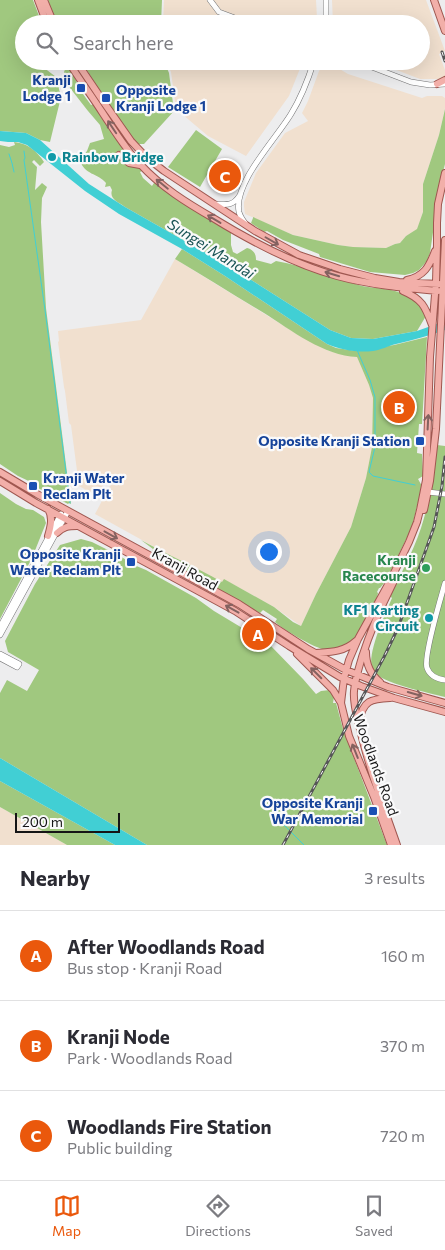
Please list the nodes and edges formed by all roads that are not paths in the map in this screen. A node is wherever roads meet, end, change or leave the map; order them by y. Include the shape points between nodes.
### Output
1 (38, 0) edge
2 (44, 0) edge
3 (210, 0) edge
4 (326, 0) edge
5 (434, 0) edge
6 (43, 15) edge
7 (50, 15) edge
8 (227, 15) edge
9 (326, 15) edge
10 (445, 31) edge
11 (74, 70) edge
12 (82, 70) edge
13 (311, 70) edge
14 (380, 70) edge
15 (437, 84) joint
16 (445, 84) edge
17 (119, 155) dead end
18 (140, 165) junction
19 (445, 172) edge
20 (241, 193) junction
21 (207, 199) junction
22 (213, 203) junction
23 (200, 210) junction
24 (246, 225) junction
25 (445, 240) edge
26 (438, 245) junction
27 (398, 285) junction
28 (439, 288) junction
29 (433, 326) junction
30 (440, 352) junction
31 (430, 356) junction
32 (0, 472) edge
33 (0, 481) edge
34 (428, 492) junction
35 (445, 494) edge
36 (48, 509) junction
37 (66, 510) junction
38 (62, 517) junction
39 (78, 526) junction
40 (57, 533) junction
41 (48, 536) junction
42 (445, 583) edge
43 (0, 627) edge
44 (0, 635) edge
45 (358, 639) junction
46 (366, 645) junction
47 (289, 646) junction
48 (315, 653) junction
49 (0, 654) edge
50 (0, 658) edge
51 (346, 670) junction
52 (357, 675) junction
53 (344, 678) junction
54 (445, 680) edge
55 (356, 684) junction
56 (388, 687) junction
57 (394, 698) junction
58 (341, 703) junction
59 (445, 703) edge
60 (445, 712) edge
61 (359, 725) junction
62 (391, 845) edge
63 (397, 845) edge

1 - 6 main road
2 - 7 main road
3 - 8 street via 219,12
4 - 9 street
5 - 10 main road
18 -> 11 main road
12 - 21 main road via 138,149 164,171
13 - 20 street via 287,121 254,166
14 - 15 street via 411,82
15 - 16 main road
17 - 18 main road via 129,163
23 -> 18 main road via 172,193
19 - 26 main road via 438,204
20 - 22 street via 230,204
20 - 24 street via 239,212
21 - 22 main road
21 - 23 main road via 200,202
22 - 24 main road
27 -> 23 main road via 366,283 289,259
24 -> 27 main road via 299,255
25 - 28 main road
26 - 27 main road via 423,273
26 - 28 main road
27 - 28 main road
27 - 29 main road via 421,302
28 - 29 main road, Woodlands Road
28 - 30 main road, Woodlands Road
29 - 31 main road, Woodlands Road
30 - 31 main road via 435,350
30 - 34 main road, Woodlands Road via 436,429
45 -> 31 main road, Woodlands Road via 401,560 417,522 426,480
32 - 37 main road, Kranji Road
33 - 36 main road, Kranji Road
34 - 35 street
34 - 46 main road, Woodlands Road via 418,533
36 - 38 main road, Kranji Road
36 - 41 main road via 52,518
37 - 38 street
37 -> 48 main road, Kranji Road via 239,604
38 - 39 main road, Kranji Road
38 - 40 street
38 - 41 street
39 - 40 main road via 66,527
47 -> 39 main road, Kranji Road via 235,611
40 - 44 street
41 - 43 street
42 - 54 street via 426,665 434,677
45 - 48 main road via 342,650
45 - 51 main road, Woodlands Road
46 - 52 main road, Woodlands Road
46 - 56 main road via 369,670
47 - 53 main road, Kranji Road
58 -> 47 main road via 333,690
48 - 51 main road, Kranji Road
49 - 50 street via 19,664 17,667
51 - 52 main road, Kranji Road
51 - 53 main road, Woodlands Road
52 - 55 main road, Woodlands Road
52 - 56 main road, Kranji Road
53 - 55 main road, Kranji Road
53 - 58 main road, Woodlands Road
55 - 57 main road, Kranji Road
55 - 61 main road, Woodlands Road via 354,699
56 -> 59 main road, Kranji Road
57 - 60 main road, Kranji Road
57 - 61 main road via 378,698 366,704
62 -> 58 main road, Woodlands Road via 349,736
61 - 63 main road, Woodlands Road

